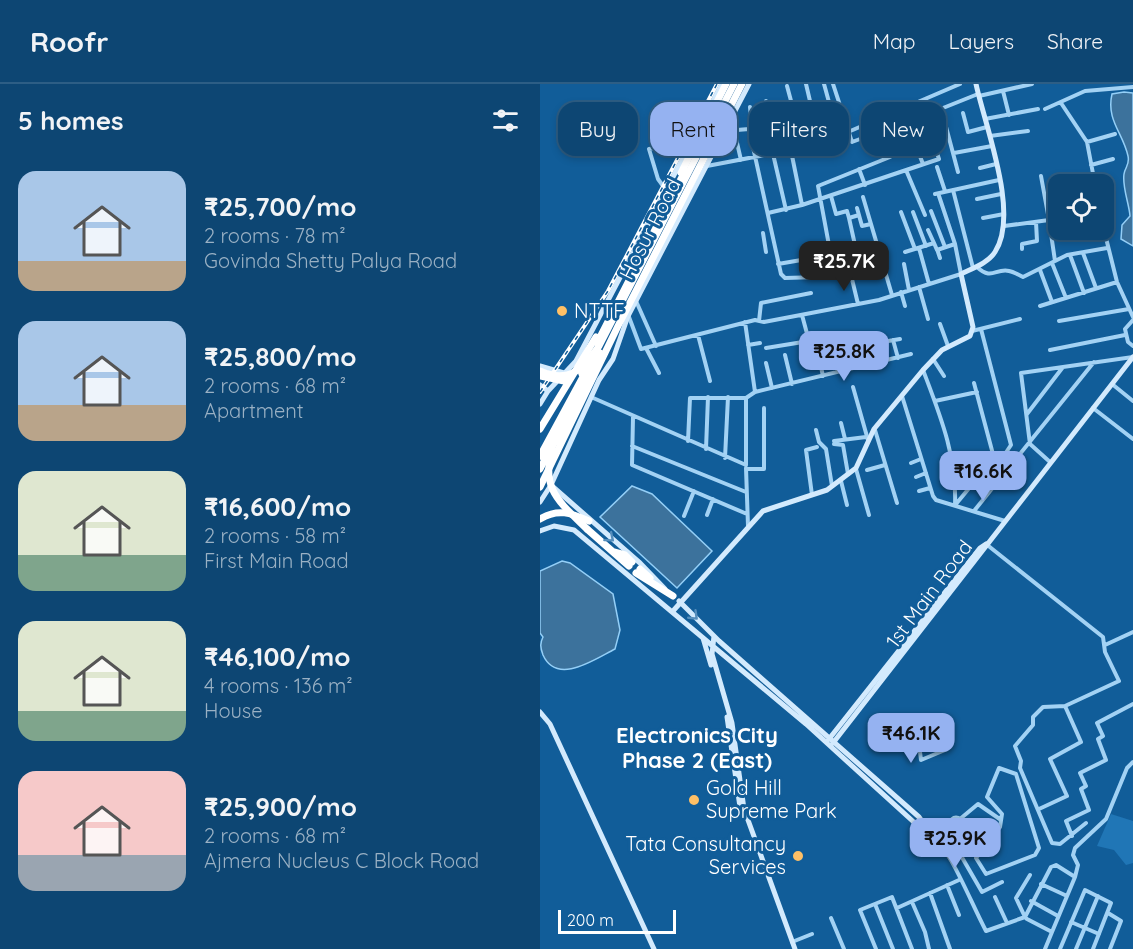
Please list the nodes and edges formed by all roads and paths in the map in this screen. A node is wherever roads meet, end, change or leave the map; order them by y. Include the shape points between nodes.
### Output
1 (728, 84) edge
2 (740, 84) edge
3 (749, 84) edge
4 (806, 84) edge
5 (824, 84) edge
6 (832, 84) edge
7 (960, 84) edge
8 (976, 84) edge
9 (1032, 84) edge
10 (1083, 84) edge
11 (788, 86) dead end
12 (1133, 87) edge
13 (1004, 91) junction
14 (1085, 91) junction
15 (979, 95) junction
16 (717, 102) edge
17 (792, 102) edge
18 (810, 102) edge
19 (829, 102) edge
20 (837, 102) edge
21 (1060, 103) junction
22 (737, 108) edge
23 (946, 108) edge
24 (1038, 109) dead end
25 (1045, 109) dead end
26 (963, 113) dead end
27 (1009, 115) junction
28 (985, 119) junction
29 (987, 127) junction
30 (1028, 131) dead end
31 (849, 132) edge
32 (849, 134) edge
33 (1115, 134) dead end
34 (990, 136) junction
35 (861, 139) edge
36 (1087, 142) junction
37 (737, 143) edge
38 (992, 146) junction
39 (954, 153) junction
40 (651, 156) edge
41 (685, 156) edge
42 (712, 156) edge
43 (755, 156) joint
44 (774, 156) edge
45 (792, 156) edge
46 (920, 156) edge
47 (890, 157) dead end
48 (1113, 159) dead end
49 (741, 160) junction
50 (923, 164) junction
51 (996, 164) junction
52 (1091, 165) junction
53 (707, 166) junction
54 (937, 167) dead end
55 (980, 168) dead end
56 (859, 169) junction
57 (906, 170) junction
58 (958, 172) dead end
59 (1093, 174) edge
60 (1041, 176) dead end
61 (999, 180) junction
62 (865, 185) junction
63 (666, 190) junction
64 (953, 190) junction
65 (945, 191) junction
66 (1001, 194) junction
67 (831, 195) junction
68 (863, 197) dead end
69 (819, 199) junction
70 (977, 199) dead end
71 (802, 205) junction
72 (857, 208) dead end
73 (786, 210) junction
74 (931, 211) dead end
75 (901, 212) dead end
76 (913, 212) dead end
77 (768, 213) junction
78 (1004, 214) junction
79 (1048, 214) edge
80 (859, 215) junction
81 (925, 215) dead end
82 (849, 218) junction
83 (983, 218) dead end
84 (1048, 220) edge
85 (1036, 222) junction
86 (871, 224) junction
87 (1004, 226) junction
88 (928, 230) dead end
89 (764, 233) dead end
90 (774, 238) junction
91 (764, 240) junction
92 (1051, 240) edge
93 (1106, 240) edge
94 (934, 243) junction
95 (955, 244) junction
96 (926, 246) junction
97 (945, 247) junction
98 (1107, 248) junction
99 (917, 249) junction
100 (938, 249) junction
101 (1022, 249) dead end
102 (766, 252) dead end
103 (904, 252) dead end
104 (1083, 253) junction
105 (857, 254) dead end
106 (1070, 255) junction
107 (831, 256) dead end
108 (813, 258) dead end
109 (940, 258) dead end
110 (1054, 262) junction
111 (778, 264) junction
112 (904, 264) dead end
113 (975, 268) junction
114 (1040, 270) junction
115 (961, 274) junction
116 (852, 275) dead end
117 (818, 277) dead end
118 (1117, 282) junction
119 (929, 284) junction
120 (919, 287) junction
121 (1096, 288) junction
122 (909, 290) junction
123 (901, 292) junction
124 (811, 293) dead end
125 (1084, 293) junction
126 (892, 295) junction
127 (1066, 298) junction
128 (636, 301) junction
129 (1052, 302) junction
130 (858, 304) junction
131 (905, 306) dead end
132 (1040, 306) dead end
133 (1129, 309) junction
134 (802, 315) junction
135 (628, 316) junction
136 (1133, 318) edge
137 (928, 319) dead end
138 (1020, 320) dead end
139 (759, 321) junction
140 (1059, 321) dead end
141 (745, 322) junction
142 (940, 324) dead end
143 (981, 329) junction
144 (972, 331) junction
145 (698, 335) junction
146 (1125, 335) junction
147 (900, 339) dead end
148 (893, 340) junction
149 (760, 344) dead end
150 (748, 345) junction
151 (865, 345) dead end
152 (656, 346) junction
153 (948, 346) junction
154 (1133, 346) edge
155 (646, 348) junction
156 (766, 348) dead end
157 (1050, 350) dead end
158 (832, 351) dead end
159 (600, 353) junction
160 (850, 353) dead end
161 (911, 354) dead end
162 (785, 355) dead end
163 (1133, 357) edge
164 (819, 358) dead end
165 (898, 358) junction
166 (933, 359) junction
167 (1094, 362) junction
168 (766, 363) dead end
169 (540, 366) edge
170 (1064, 367) junction
171 (854, 368) junction
172 (923, 370) junction
173 (540, 371) edge
174 (838, 372) junction
175 (564, 373) junction
176 (659, 373) dead end
177 (540, 376) edge
178 (823, 376) junction
179 (944, 376) dead end
180 (710, 381) dead end
181 (804, 381) junction
182 (792, 384) junction
183 (974, 384) dead end
184 (1111, 384) junction
185 (540, 385) edge
186 (853, 387) dead end
187 (772, 388) junction
188 (806, 389) dead end
189 (548, 391) junction
190 (755, 392) junction
191 (977, 392) junction
192 (902, 396) junction
193 (591, 397) junction
194 (708, 397) junction
195 (728, 397) junction
196 (746, 398) junction
197 (935, 401) junction
198 (1133, 401) edge
199 (540, 404) edge
200 (764, 408) dead end
201 (1093, 408) junction
202 (1027, 414) junction
203 (633, 417) junction
204 (841, 423) dead end
205 (540, 429) edge
206 (874, 429) junction
207 (816, 430) dead end
208 (844, 439) junction
209 (867, 439) junction
210 (1133, 439) edge
211 (688, 441) junction
212 (553, 444) junction
213 (1030, 444) junction
214 (632, 446) junction
215 (817, 447) dead end
216 (706, 449) junction
217 (540, 456) edge
218 (725, 458) junction
219 (994, 458) junction
220 (921, 459) junction
221 (1050, 462) junction
222 (910, 463) dead end
223 (999, 463) junction
224 (885, 465) junction
225 (747, 467) junction
226 (856, 468) junction
227 (540, 469) edge
228 (867, 470) dead end
229 (1007, 470) junction
230 (926, 473) junction
231 (848, 474) junction
232 (916, 477) dead end
233 (841, 481) junction
234 (551, 485) junction
235 (540, 487) edge
236 (832, 487) junction
237 (930, 488) junction
238 (694, 491) junction
239 (919, 491) dead end
240 (746, 492) junction
241 (812, 496) junction
242 (713, 499) junction
243 (540, 502) edge
244 (897, 503) dead end
245 (847, 505) dead end
246 (955, 505) junction
247 (974, 511) junction
248 (747, 514) junction
249 (707, 515) dead end
250 (869, 515) dead end
251 (684, 516) dead end
252 (540, 519) edge
253 (589, 520) junction
254 (1005, 520) junction
255 (747, 526) junction
256 (540, 531) edge
257 (986, 544) junction
258 (630, 564) dead end
259 (638, 571) dead end
260 (673, 596) junction
261 (680, 602) junction
262 (673, 611) junction
263 (1133, 632) edge
264 (714, 636) junction
265 (703, 638) junction
266 (1105, 645) junction
267 (712, 647) junction
268 (1133, 704) edge
269 (1065, 706) junction
270 (540, 712) edge
271 (916, 720) dead end
272 (830, 742) junction
273 (945, 750) dead end
274 (1133, 762) edge
275 (1039, 809) junction
276 (960, 819) junction
277 (1001, 820) junction
278 (1086, 823) dead end
279 (950, 824) junction
280 (926, 827) joint
281 (945, 828) junction
282 (958, 828) junction
283 (934, 835) junction
284 (1072, 836) junction
285 (982, 853) junction
286 (1030, 875) dead end
287 (1075, 877) junction
288 (959, 880) junction
289 (1002, 882) dead end
290 (1041, 884) junction
291 (947, 885) junction
292 (1014, 892) dead end
293 (930, 893) junction
294 (1067, 896) junction
295 (1098, 896) junction
296 (995, 897) dead end
297 (1016, 898) junction
298 (1031, 901) junction
299 (912, 902) junction
300 (875, 904) junction
301 (897, 909) junction
302 (1107, 913) junction
303 (959, 915) dead end
304 (1058, 916) junction
305 (1025, 917) junction
306 (831, 918) dead end
307 (1071, 922) junction
308 (1007, 923) junction
309 (1085, 928) junction
310 (1052, 932) junction
311 (812, 934) dead end
312 (1099, 934) junction
313 (792, 942) junction
314 (1094, 948) edge
315 (654, 949) edge
316 (794, 949) edge
317 (844, 949) edge
318 (876, 949) edge
319 (893, 949) edge
320 (911, 949) edge
321 (929, 949) edge
322 (950, 949) edge
323 (1045, 949) edge
324 (1060, 949) edge
325 (1076, 949) edge
326 (1099, 949) edge
327 (1110, 949) edge

1 - 16 street
1 - 173 highway, bridge via 599,346 584,366 572,374 560,377
1 - 205 highway via 609,313
1 - 217 highway, Hosur Road
2 - 159 highway, bridge
2 - 235 highway, Hosur Road
3 - 22 street
4 - 18 street
5 - 19 street
6 - 20 street
7 - 31 street
8 - 15 street
9 - 13 street
10 - 14 street
11 - 17 street
12 - 14 street
13 - 15 street
13 - 27 street
14 - 21 street
15 - 23 street
15 - 28 street
21 - 25 street
21 - 36 street
24 - 27 street
26 - 29 street via 968,132
27 - 28 street
28 - 29 street
29 - 34 street
30 - 34 street
32 - 35 street via 854,142
33 - 36 street
34 - 38 street
36 - 52 street
37 - 49 street
38 - 39 street
38 - 51 street
39 - 50 street via 945,123 928,128 939,159
39 - 58 street
40 - 63 street
41 - 63 street
42 - 53 street
43 - 49 street
43 - 77 street
44 - 73 street
45 - 71 street
46 - 50 street
47 - 56 street
48 - 52 street
49 - 53 street
50 - 57 street
51 - 55 street
51 - 61 street
52 - 59 street
53 - 128 street
54 - 65 street
56 - 62 street
56 - 69 street via 820,184
57 - 62 street
57 - 81 street
60 - 79 street
61 - 64 street
61 - 66 street
62 - 67 street
63 - 175 street via 576,361
64 - 65 street
64 - 113 street
65 - 95 street via 937,195
66 - 70 street
66 - 78 street
67 - 69 street
67 - 82 street via 836,214 847,211
68 - 86 street
69 - 71 street
69 - 107 street
71 - 73 street
72 - 80 street
73 - 77 street
74 - 97 street
75 - 99 street
76 - 96 street
77 - 90 street
78 - 83 street
78 - 87 street
80 - 82 street
80 - 86 street via 862,226
82 - 105 street
84 - 85 street
85 - 87 street
85 - 101 street via 1037,241 1022,244
86 - 126 street
87 - 113 street via 995,252
88 - 94 street
89 - 91 street
90 - 91 street
90 - 111 street
91 - 102 street
92 - 110 street
93 - 98 street
94 - 96 street
94 - 100 street
95 - 97 street
95 - 115 street
96 - 99 street
97 - 100 street
98 - 104 street
98 - 118 street
99 - 103 street
99 - 119 street
100 - 109 street
104 - 106 street
104 - 121 street
106 - 110 street
106 - 125 street
108 - 111 street
110 - 114 street
110 - 127 street
111 - 117 street via 785,278
112 - 122 street
113 - 114 street via 990,274 1008,270 1023,277
113 - 115 street
114 - 129 street
115 - 119 street
115 - 144 street
116 - 130 street
118 - 121 street
118 - 133 street
119 - 120 street
120 - 122 street
120 - 137 street
121 - 125 street
122 - 123 street
123 - 126 street
123 - 131 street
124 - 139 street via 761,303
125 - 127 street
126 - 130 street
127 - 129 street
128 - 135 street
128 - 152 street
129 - 132 street
130 - 134 street
133 - 136 street
133 - 140 street
134 - 139 street
134 - 156 street via 809,341
135 - 155 street via 642,349
135 - 193 street via 613,359
136 - 146 street via 1126,325
138 - 143 street
139 - 141 street
141 - 145 street
141 - 150 street
142 - 153 street
143 - 144 street
143 - 223 street via 1011,445
144 - 153 street via 970,336
145 - 152 street
145 - 180 street
146 - 154 street
146 - 157 street
147 - 148 street
148 - 151 street
148 - 165 street
149 - 150 street
150 - 190 street
152 - 155 street
153 - 166 street
155 - 176 street
158 - 174 street
159 - 177 highway, bridge via 576,377 558,381
159 - 212 highway, bridge
160 - 171 street
161 - 165 street
162 - 182 street
163 - 167 street
163 - 184 street, 1st Main Road
164 - 178 street
165 - 171 street
166 - 172 street
166 - 179 street
167 - 170 street
167 - 213 street
168 - 187 street
169 - 175 street
170 - 202 street
170 - 202 street via 1021,373
171 - 174 street
172 - 192 street
172 - 197 street
174 - 178 street
175 - 189 street
178 - 181 street
181 - 182 street
181 - 188 street
182 - 187 street
183 - 191 street
184 - 198 street
184 - 201 street, 1st Main Road
185 - 189 street
186 - 209 street
187 - 190 street
189 - 199 street
190 - 196 street
191 - 197 street
191 - 219 street
192 - 206 street
192 - 220 street
193 - 203 street
193 - 234 street
194 - 195 street
194 - 211 street via 690,398
194 - 216 street
195 - 196 street
195 - 218 street
196 - 225 street
197 - 246 street via 956,478
200 - 225 street via 764,470
201 - 210 street
201 - 221 street, 1st Main Road
202 - 213 street
203 - 211 street
203 - 214 street
204 - 208 street
206 - 209 street
206 - 224 street
207 - 236 street via 826,449
208 - 209 street
208 - 231 street via 834,443 843,445
209 - 226 street
211 - 216 street
212 - 227 highway, bridge
212 - 258 highway, bridge via 545,466 549,488 587,529
213 - 221 street
213 - 229 street
214 - 238 street via 632,465
214 - 240 street
215 - 241 street via 806,450
216 - 218 street
218 - 225 street
219 - 223 street
219 - 246 street
220 - 222 street
220 - 230 street
221 - 254 street, 1st Main Road
223 - 229 street
224 - 228 street
224 - 244 street
225 - 240 street
226 - 231 street
226 - 250 street
229 - 247 street
230 - 232 street
230 - 237 street
231 - 233 street
233 - 236 street
233 - 245 street
234 - 243 street
234 - 253 street
236 - 241 street
237 - 239 street
237 - 246 street via 936,500
238 - 242 street
238 - 251 street
240 - 248 street
241 - 255 street via 763,511
242 - 248 street
242 - 249 street
246 - 247 street
247 - 254 street
248 - 255 street
252 - 253 highway via 565,512
253 -> 260 street
254 - 257 street, 1st Main Road
255 - 261 street
256 - 262 street via 554,526 574,530
257 - 266 street via 1100,634
257 - 272 street, 1st Main Road
259 - 260 highway
260 - 261 street
261 - 262 street
261 -> 264 street
262 - 265 street
263 - 266 street
264 - 267 street
264 - 272 street
265 - 267 street
265 - 316 street via 727,715 740,810
266 - 269 street via 1119,681
267 - 272 street
267 - 313 street via 732,723 744,809
268 - 284 street via 1098,723 1103,736 1098,739 1106,760 1080,773 1089,810 1066,821
269 - 275 street via 1042,707 1015,746 1020,768
269 - 275 street via 1081,742 1050,759 1066,796
270 - 315 street via 550,724
271 - 273 street via 921,760
272 - 280 street via 919,816
274 - 287 street via 1106,819 1075,848
275 - 284 street via 1039,818 1052,843 1060,844
276 - 277 street via 978,804
276 - 279 street via 953,818
276 - 282 street
277 - 285 street
277 - 285 street via 1002,814 987,797 999,768 1017,776 1039,848 1035,855 987,874 976,859
278 - 284 street
279 - 281 street
279 - 282 street
280 - 283 street
281 - 283 street
281 - 289 street via 982,892
282 - 285 street
283 - 288 street
286 - 297 street
287 - 290 street via 1056,865
287 - 294 street
288 - 291 street
288 - 308 street via 986,930
290 - 294 street
290 - 298 street
291 - 293 street
291 - 303 street
292 - 297 street
293 - 299 street
293 - 322 street
294 - 304 street
295 - 302 street via 1111,903
295 - 307 street via 1085,890
295 - 309 street
296 - 308 street
297 - 305 street
298 - 304 street
298 - 305 street
299 - 301 street
299 - 321 street
300 - 301 street via 892,897
300 - 318 street via 860,910
300 - 319 street
301 - 320 street
302 - 312 street
302 - 327 street via 1121,921
304 - 310 street
305 - 308 street
305 - 310 street
306 - 317 street
307 - 309 street
307 - 324 street
309 - 312 street
309 - 325 street
310 - 323 street
311 - 313 street
312 - 314 street
313 - 316 street
314 - 326 street

